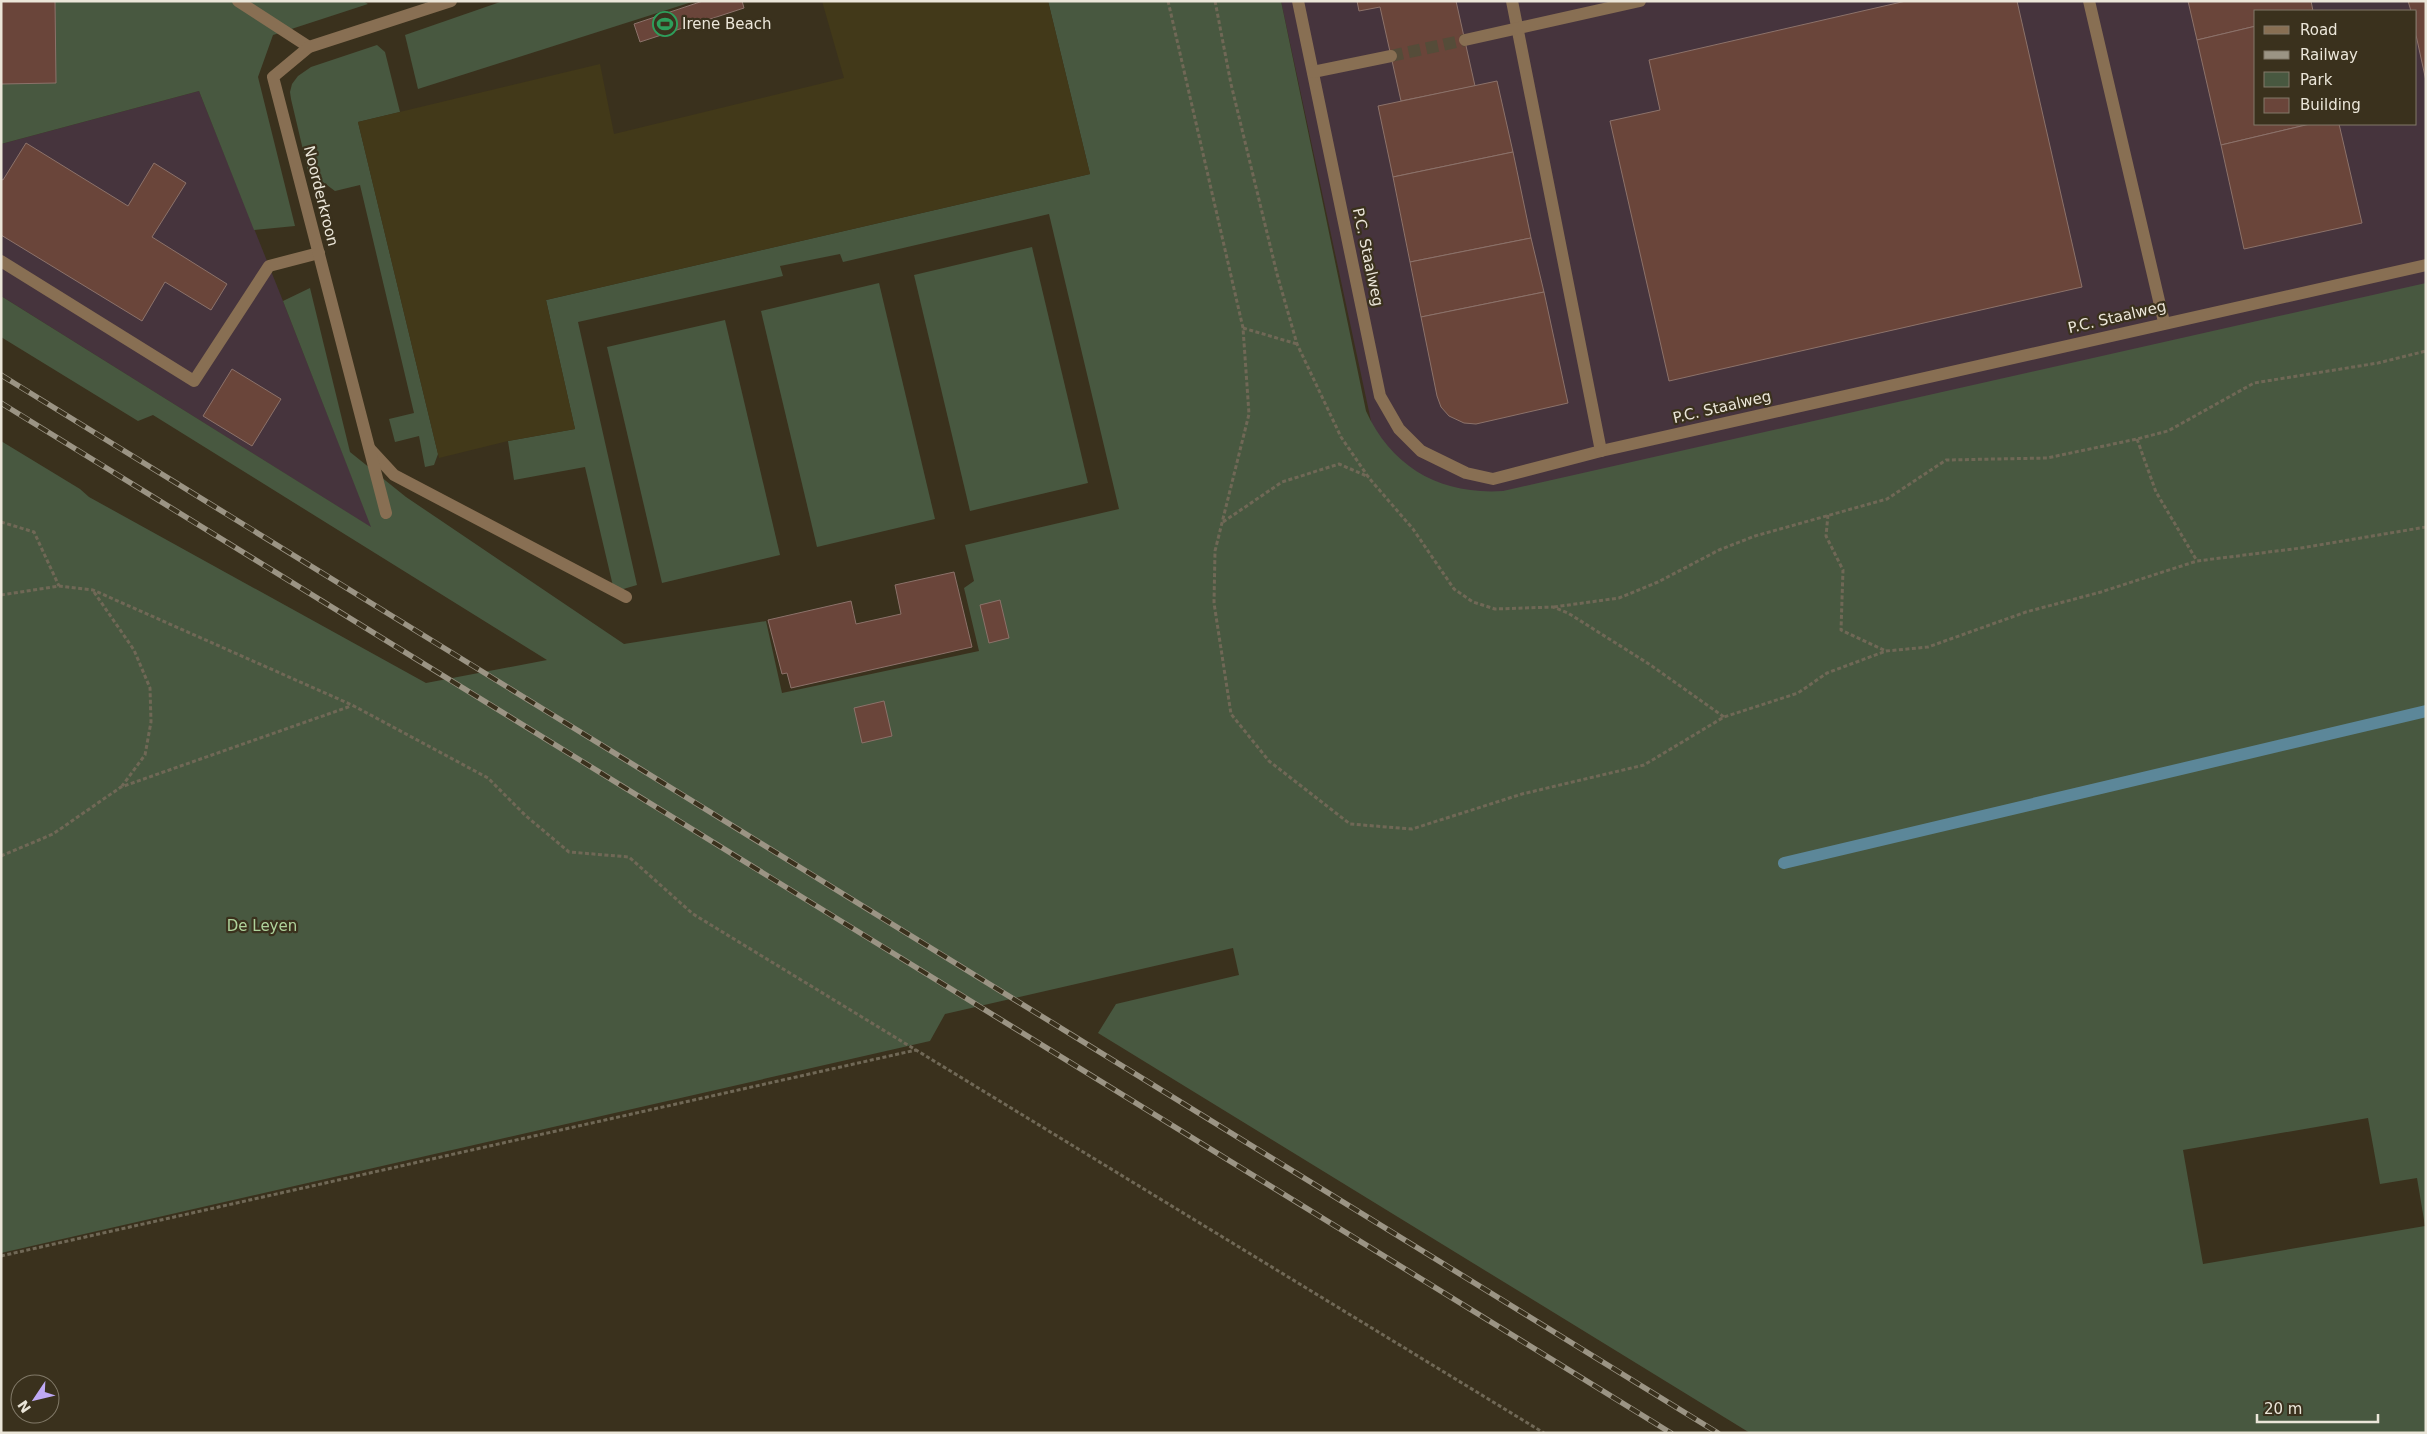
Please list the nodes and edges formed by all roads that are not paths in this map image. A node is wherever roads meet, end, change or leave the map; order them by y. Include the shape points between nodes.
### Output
1 (238, 1) edge
2 (451, 1) edge
3 (1298, 1) edge
4 (1512, 1) edge
5 (1640, 1) edge
6 (2089, 1) edge
7 (1519, 29) junction
8 (1464, 40) tunnel mouth
9 (309, 47) junction
10 (1392, 56) tunnel mouth
11 (1313, 72) junction
12 (319, 253) junction
13 (1, 261) edge
14 (2426, 265) edge
15 (2164, 322) junction
16 (369, 448) junction
17 (1600, 452) junction
18 (386, 513) dead end
19 (626, 597) dead end

1 - 9 street
2 - 9 street, Noorderkroon
3 - 11 street, P.C. Staalweg
4 - 7 street
5 - 7 street
6 - 15 street
7 - 8 street
7 - 17 street
9 - 12 street, Noorderkroon via 274,77
10 - 11 street
11 - 17 street, P.C. Staalweg via 1380,396 1399,429 1421,451 1466,472 1493,479
12 - 13 street via 269,266 194,381
12 - 16 street, Noorderkroon
14 - 15 street, P.C. Staalweg
15 - 17 street, P.C. Staalweg
16 - 18 street, Noorderkroon
16 - 19 street via 394,475

